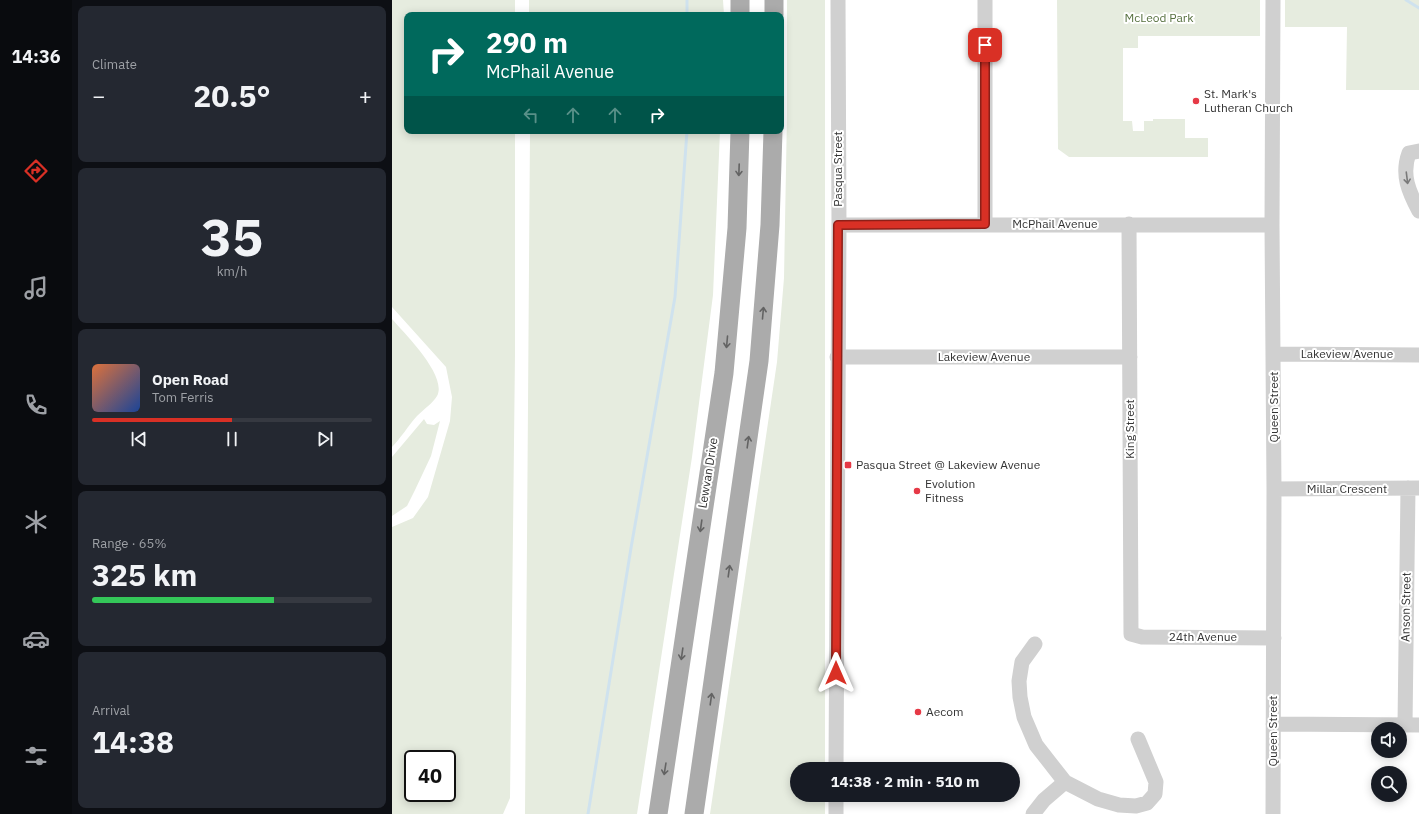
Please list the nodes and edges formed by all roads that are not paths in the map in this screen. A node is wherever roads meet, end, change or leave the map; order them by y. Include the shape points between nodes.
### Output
1 (740, 0) edge
2 (774, 0) edge
3 (838, 0) edge
4 (985, 0) edge
5 (1273, 0) edge
6 (740, 12) edge
7 (774, 12) edge
8 (740, 134) edge
9 (773, 134) edge
10 (1419, 151) edge
11 (1419, 211) edge
12 (985, 224) junction
13 (1129, 224) junction
14 (838, 225) junction
15 (1272, 225) junction
16 (1274, 354) junction
17 (1419, 355) edge
18 (837, 357) junction
19 (1130, 357) junction
20 (1413, 488) edge
21 (1274, 489) junction
22 (1131, 634) joint
23 (1274, 638) junction
24 (1035, 644) dead end
25 (1273, 724) junction
26 (1412, 725) edge
27 (1138, 739) dead end
28 (836, 762) edge
29 (1065, 782) junction
30 (836, 802) edge
31 (658, 814) edge
32 (694, 814) edge
33 (836, 814) edge
34 (1033, 814) edge
35 (1273, 814) edge

1 - 6 main road
2 - 7 main road
3 - 14 street, Pasqua Street
4 - 12 street
5 - 15 street, Queen Street
8 -> 31 main road, Lewvan Drive via 737,228 724,373
32 -> 9 main road via 760,361 770,225
10 -> 11 street via 1409,153 1406,162 1408,191
12 - 13 street, McPhail Avenue
12 - 14 street, McPhail Avenue
13 - 15 street, McPhail Avenue
13 - 19 street, King Street
14 - 18 street, Pasqua Street
15 - 16 street, Queen Street
16 - 17 street, Lakeview Avenue
16 - 21 street, Queen Street
18 - 19 street, Lakeview Avenue
18 - 28 street, Pasqua Street
19 - 22 street, King Street
20 - 21 street, Millar Crescent
20 - 26 street, Anson Street
21 - 23 street, Queen Street
22 - 23 street, 24th Avenue via 1142,637
23 - 25 street, Queen Street
24 - 29 street via 1022,662 1019,681 1023,711 1036,745
25 - 26 street
25 - 35 street, Queen Street
27 - 29 street via 1156,782 1155,794 1147,803 1136,806 1120,805 1098,799
29 - 34 street via 1044,800
30 - 33 street

